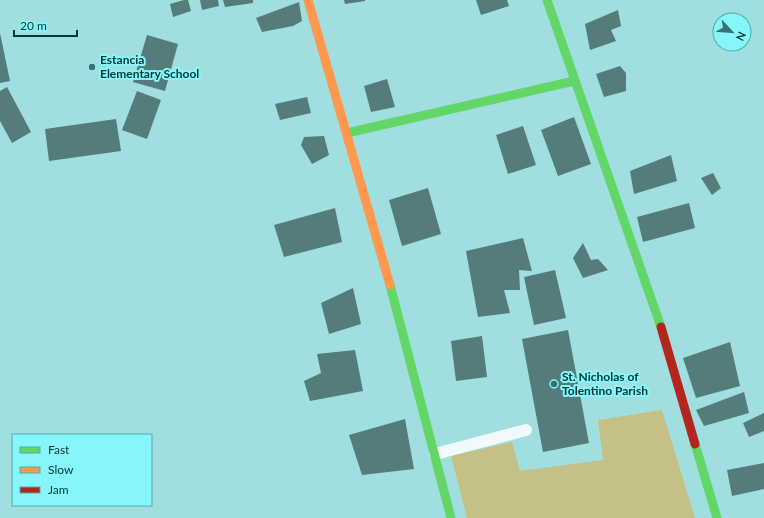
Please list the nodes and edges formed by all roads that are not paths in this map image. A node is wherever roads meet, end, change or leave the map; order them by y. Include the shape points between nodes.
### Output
1 (308, 0) edge
2 (548, 0) edge
3 (574, 81) junction
4 (348, 133) junction
5 (526, 430) dead end
6 (435, 454) junction
7 (451, 518) edge
8 (717, 518) edge

1 - 4 street
2 - 3 street
3 - 4 street
3 - 8 street via 658,316
4 - 6 street
5 - 6 lane
6 - 7 street

